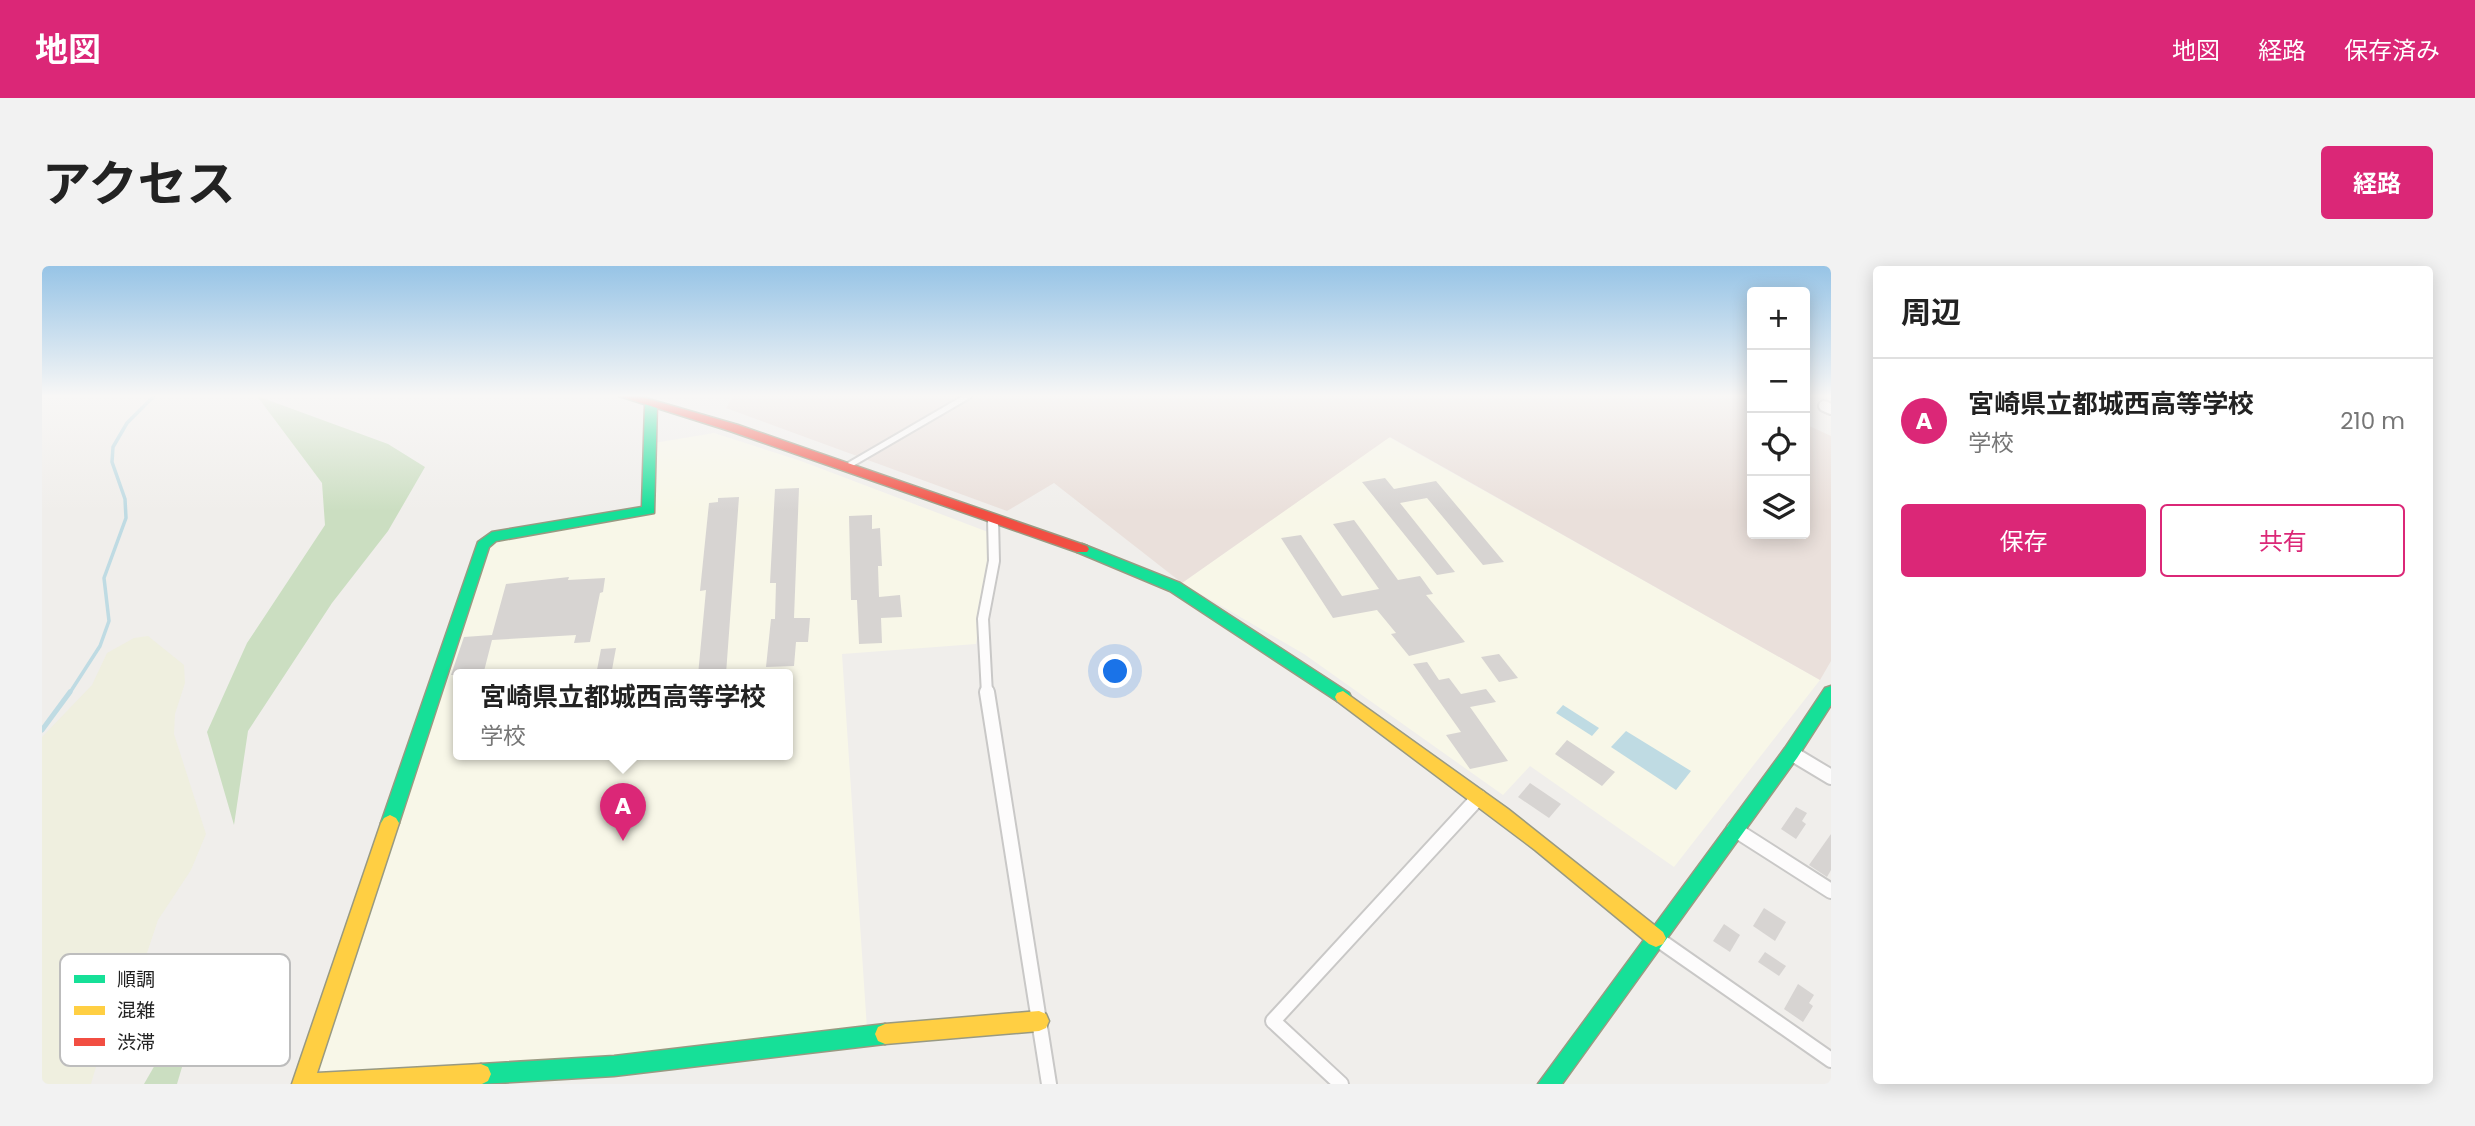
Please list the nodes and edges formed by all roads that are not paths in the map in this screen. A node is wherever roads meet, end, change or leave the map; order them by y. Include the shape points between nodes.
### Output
1 (650, 434) edge
2 (752, 434) edge
3 (902, 434) edge
4 (845, 467) junction
5 (993, 520) junction
6 (1831, 692) edge
7 (1791, 753) junction
8 (1831, 777) edge
9 (1479, 797) junction
10 (1734, 829) junction
11 (1831, 891) edge
12 (1656, 938) junction
13 (1039, 1021) junction
14 (1831, 1060) edge
15 (614, 1066) junction
16 (613, 1084) edge
17 (1049, 1084) edge
18 (1341, 1084) edge
19 (1549, 1084) edge

1 - 15 street via 649,510 492,537 483,545 303,1084
2 - 4 street
3 - 4 lane
4 - 5 street
5 - 9 street via 1123,564 1175,587 1319,681
5 - 13 street via 994,561 983,619 984,659
6 - 7 street
7 - 8 street
7 - 10 street
9 - 12 street
9 - 18 street via 1273,1021
10 - 11 street
10 - 12 street
12 - 14 street
12 - 19 street
13 - 15 street via 868,1035
13 - 17 street
15 - 16 street

